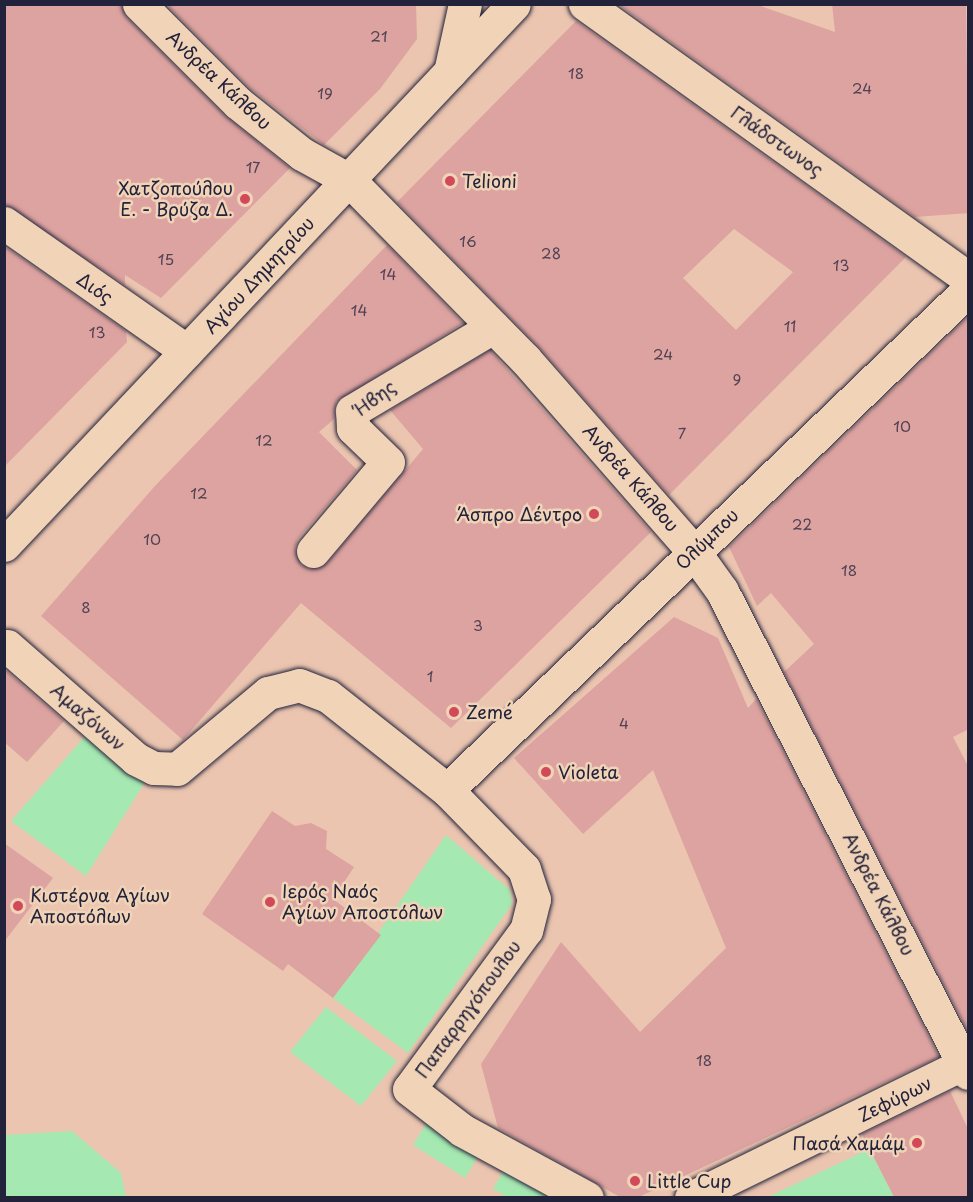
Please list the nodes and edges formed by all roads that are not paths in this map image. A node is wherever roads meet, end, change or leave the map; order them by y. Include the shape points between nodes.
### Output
1 (139, 4) edge
2 (465, 4) edge
3 (514, 4) edge
4 (585, 4) edge
5 (450, 72) junction
6 (349, 180) junction
7 (4, 223) edge
8 (969, 278) edge
9 (969, 290) edge
10 (493, 327) junction
11 (187, 351) junction
12 (4, 545) edge
13 (313, 551) dead end
14 (694, 552) junction
15 (7, 646) dead end
16 (447, 790) junction
17 (967, 1066) edge
18 (587, 1197) edge
19 (691, 1197) edge

1 - 6 street, Ανδρέα Κάλβου via 238,103 302,154
2 - 5 street
3 - 5 street, Αγίου Δημητρίου
4 - 8 street, Γλάδστωνος
5 - 6 street, Αγίου Δημητρίου
6 - 10 street, Ανδρέα Κάλβου
6 - 11 street, Αγίου Δημητρίου
7 - 11 street, Διός
9 - 14 street, Ολύμπου
10 - 13 street, Ήβης via 352,411 353,428 388,462
10 - 14 street, Ανδρέα Κάλβου
11 - 12 street, Αγίου Δημητρίου
14 - 16 street, Ολύμπου
14 - 17 street, Ανδρέα Κάλβου via 722,591
15 - 16 street, Αμαζόνων via 136,759 177,769 268,693 299,685 328,696
16 - 18 street, Παπαρρηγόπουλου via 524,869 534,899 526,930 409,1089 462,1130
17 - 19 street, Ζεφύρων

